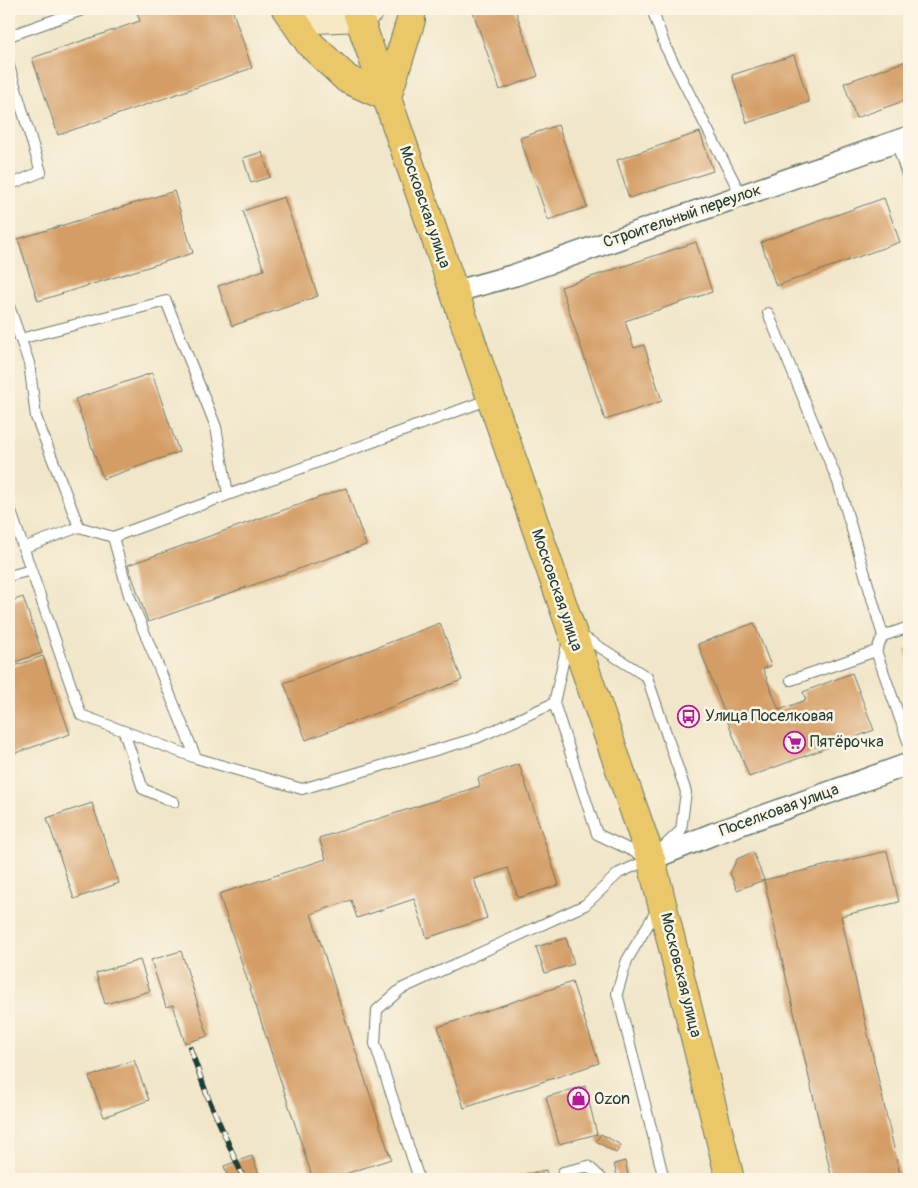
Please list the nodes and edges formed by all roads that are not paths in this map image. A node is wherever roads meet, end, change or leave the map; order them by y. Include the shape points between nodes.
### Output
1 (85, 9) edge
2 (286, 9) edge
3 (298, 9) edge
4 (411, 9) edge
5 (652, 9) edge
6 (362, 12) edge
7 (9, 36) edge
8 (9, 66) edge
9 (387, 97) junction
10 (902, 139) edge
11 (909, 181) edge
12 (9, 185) edge
13 (741, 196) junction
14 (454, 292) junction
15 (9, 306) edge
16 (768, 313) dead end
17 (20, 339) junction
18 (491, 399) junction
19 (228, 494) junction
20 (9, 506) edge
21 (79, 527) junction
22 (113, 536) junction
23 (23, 548) junction
24 (31, 570) junction
25 (9, 576) edge
26 (909, 627) edge
27 (571, 628) junction
28 (883, 636) junction
29 (876, 651) junction
30 (791, 680) dead end
31 (554, 703) junction
32 (124, 732) junction
33 (909, 744) edge
34 (196, 758) junction
35 (909, 764) edge
36 (174, 802) dead end
37 (651, 859) junction
38 (663, 901) junction
39 (419, 1179) edge
40 (565, 1179) edge
41 (602, 1179) edge
42 (664, 1179) edge
43 (730, 1179) edge

1 - 7 lane
2 - 9 main road via 310,44 347,80
3 - 6 main road via 316,19
4 - 9 main road via 411,20
5 - 13 lane via 665,46
6 - 9 main road, Московская улица
8 - 12 lane via 41,172
9 - 14 main road, Московская улица
10 - 11 lane
10 - 13 street, Строительный переулок
13 - 14 street, Строительный переулок via 515,275
14 - 18 main road, Московская улица
15 - 17 lane
16 - 28 lane via 838,482
17 - 19 lane via 166,301 216,427
17 - 21 lane via 29,363 36,418
18 - 19 lane
18 - 27 main road, Московская улица
19 - 22 lane
20 - 23 lane
21 - 22 lane
21 - 23 lane
22 - 34 lane via 129,595
23 - 24 lane
24 - 25 lane
24 - 32 lane via 81,714
26 - 28 lane
27 - 31 lane
27 - 37 main road, Московская улица
27 - 37 lane via 647,677 666,728 686,792 680,830
28 - 29 lane
29 - 30 lane
29 - 33 lane
31 - 34 lane via 477,738 302,789
31 - 37 lane via 597,834
32 - 34 lane
32 - 36 lane via 143,788
35 - 37 street, Поселковая улица
37 - 38 main road, Московская улица
37 - 39 lane via 619,873 585,905 401,989 377,1010 375,1044
38 - 42 lane via 627,960 617,993
38 - 43 main road, Московская улица
40 - 41 lane via 563,1172 588,1166

